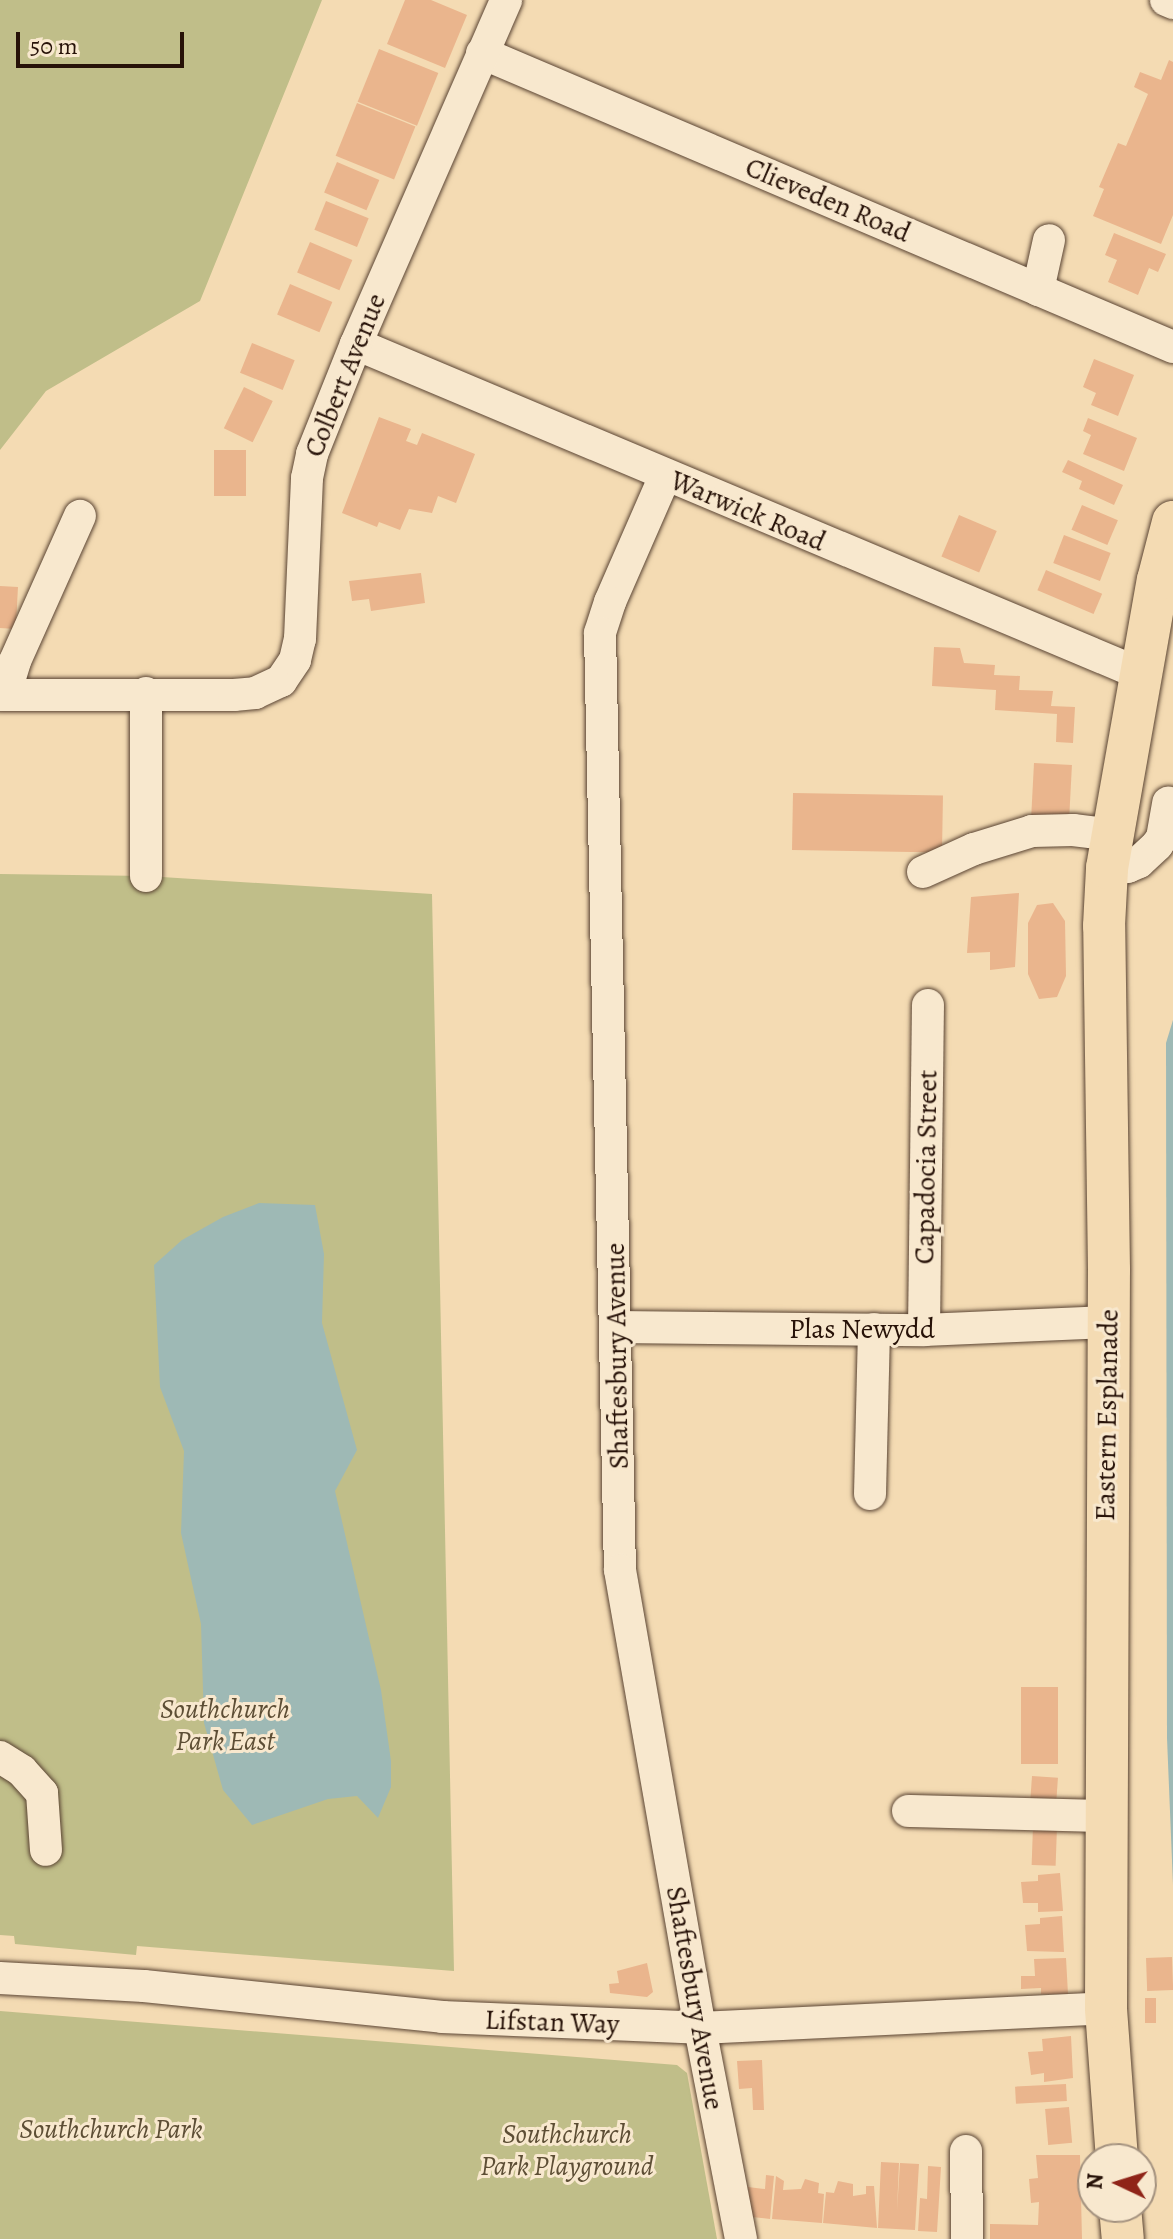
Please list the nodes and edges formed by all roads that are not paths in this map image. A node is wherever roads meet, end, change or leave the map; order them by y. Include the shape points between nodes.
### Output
1 (506, 0) edge
2 (1166, 0) edge
3 (1173, 3) edge
4 (482, 53) junction
5 (1049, 240) dead end
6 (1038, 290) junction
7 (356, 344) junction
8 (1173, 347) edge
9 (665, 476) junction
10 (80, 516) dead end
11 (1173, 522) edge
12 (1141, 674) junction
13 (146, 693) junction
14 (2, 694) edge
15 (1168, 803) dead end
16 (1110, 852) junction
17 (923, 872) dead end
18 (146, 876) dead end
19 (928, 1005) dead end
20 (1108, 1322) junction
21 (616, 1327) junction
22 (874, 1329) junction
23 (924, 1330) junction
24 (867, 1494) dead end
25 (0, 1757) edge
26 (908, 1811) dead end
27 (1104, 1816) junction
28 (46, 1850) dead end
29 (0, 1978) edge
30 (1106, 2008) junction
31 (700, 2028) junction
32 (1116, 2143) edge
33 (966, 2151) dead end
34 (741, 2239) edge
35 (967, 2239) edge

1 - 4 street, Colbert Avenue
2 - 3 street
4 - 6 street, Clieveden Road
4 - 7 street, Colbert Avenue
5 - 6 street
6 - 8 street, Clieveden Road
7 - 9 street, Warwick Road
7 - 13 street, Colbert Avenue via 309,466 295,660 281,681 255,693
9 - 12 street, Warwick Road
9 - 21 street, Shaftesbury Avenue via 600,633
10 - 14 street
11 - 12 main road, Eastern Esplanade
12 - 16 main road, Eastern Esplanade
13 - 14 street, Colbert Avenue
13 - 18 street
15 - 16 street via 1162,838 1139,862 1128,867
16 - 17 street via 1073,830 1032,831
16 - 20 main road, Eastern Esplanade via 1103,991
19 - 23 street, Capadocia Street
20 - 23 street, Plas Newydd
20 - 27 main road, Eastern Esplanade
21 - 22 street, Plas Newydd
21 - 31 street, Shaftesbury Avenue via 624,1599
22 - 23 street, Plas Newydd
22 - 24 street
25 - 28 street via 42,1793
26 - 27 street
27 - 30 main road, Eastern Esplanade
29 - 31 street, Lifstan Way via 144,1986 442,2017
30 - 31 street, Lifstan Way
30 - 32 main road, Eastern Esplanade
31 - 34 street, Shaftesbury Avenue
33 - 35 street

